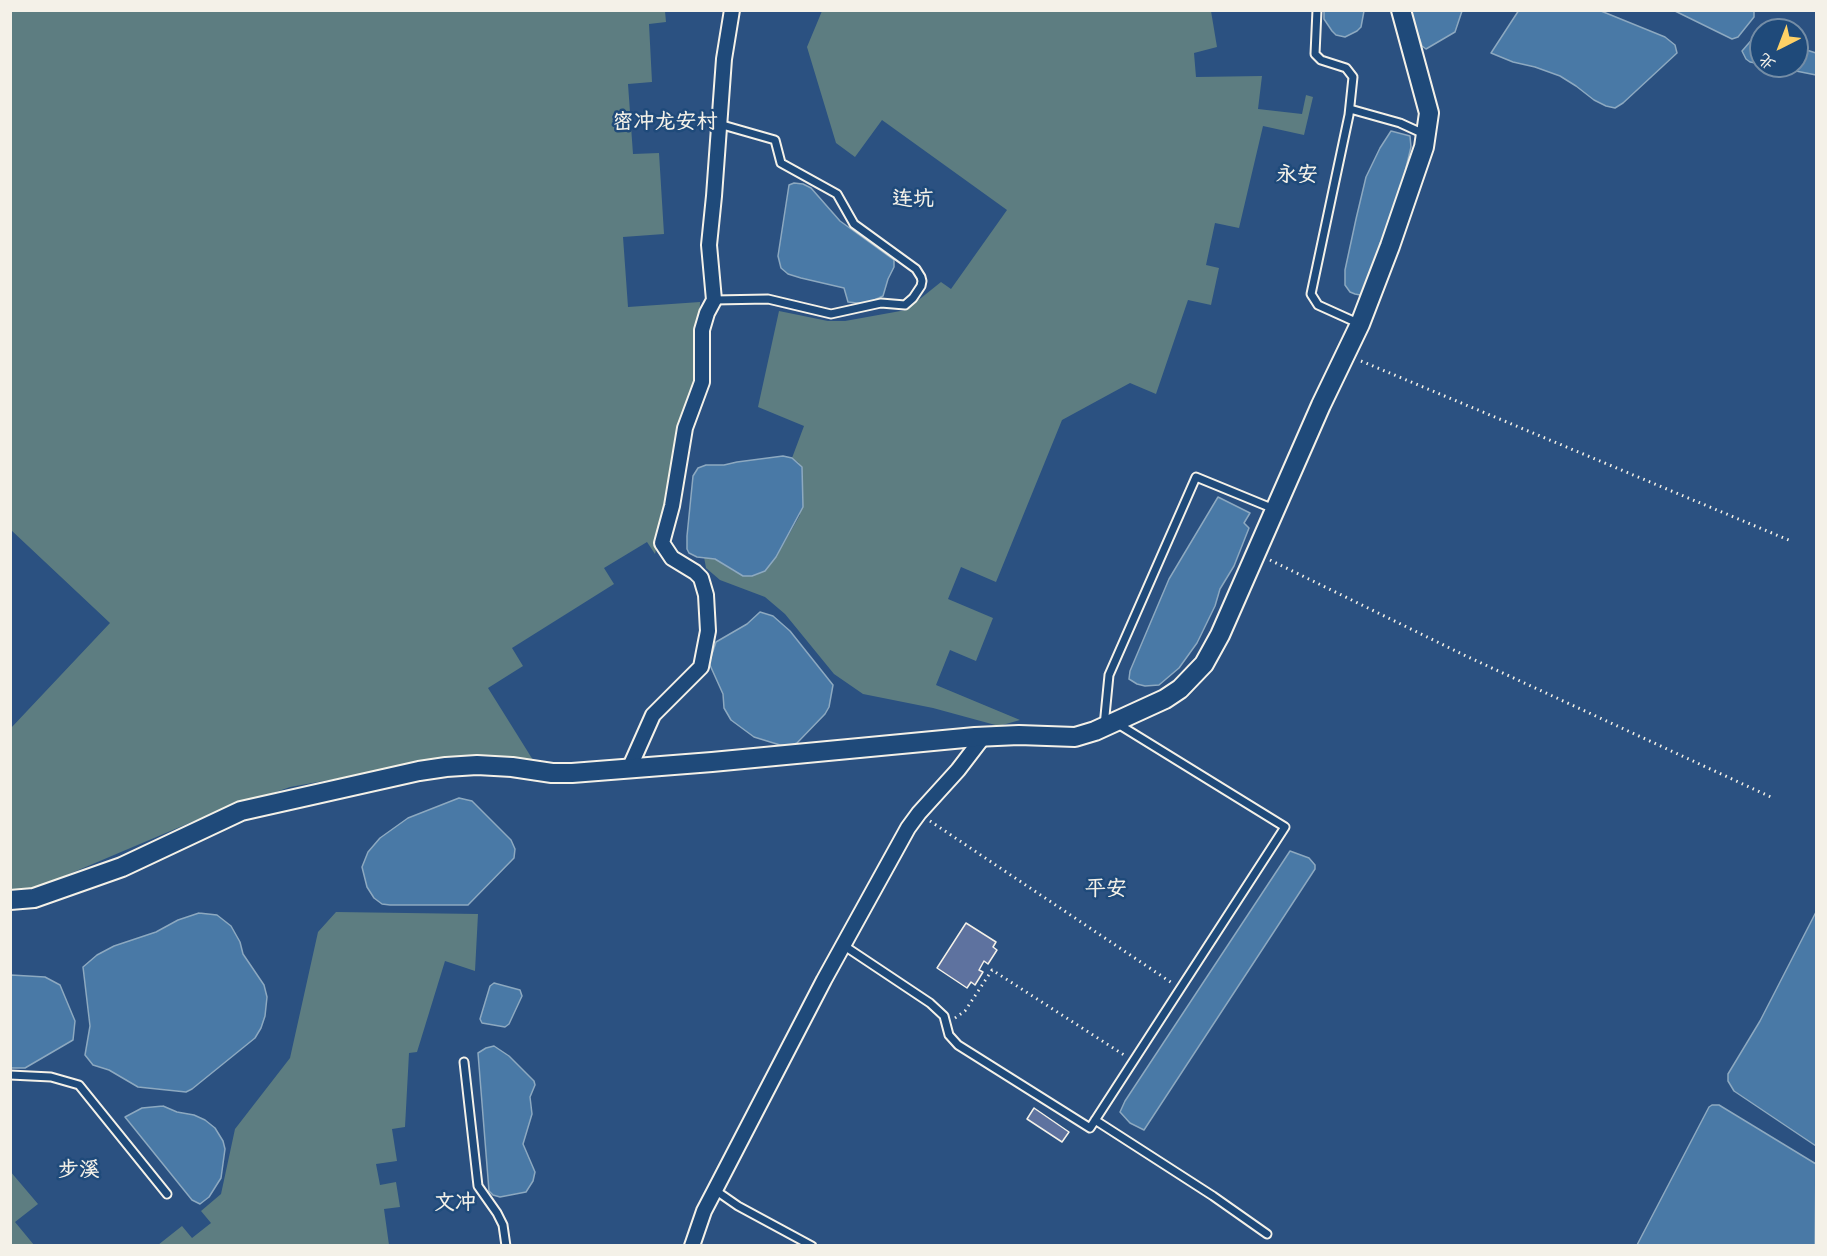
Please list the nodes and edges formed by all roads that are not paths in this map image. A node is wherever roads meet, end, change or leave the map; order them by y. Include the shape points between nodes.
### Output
1 (732, 10) edge
2 (1317, 10) edge
3 (1401, 10) edge
4 (1350, 109) junction
5 (719, 124) junction
6 (1426, 135) junction
7 (714, 300) junction
8 (1360, 324) junction
9 (1276, 510) junction
10 (1109, 724) junction
11 (984, 736) junction
12 (629, 769) junction
13 (10, 900) edge
14 (843, 945) junction
15 (464, 1062) dead end
16 (10, 1075) edge
17 (1095, 1120) junction
18 (715, 1190) junction
19 (167, 1194) dead end
20 (1267, 1234) dead end
21 (506, 1245) edge
22 (692, 1245) edge
23 (812, 1245) edge

1 - 5 street
2 - 4 lane via 1315,54 1351,72
3 - 6 street via 1428,105
4 - 6 lane
4 - 8 lane via 1311,294 1318,305
5 - 7 street via 709,244
5 - 7 lane via 775,140 781,163 837,194 854,224 916,269 922,281 914,298 905,305 881,303 831,314 768,299
6 - 8 street
7 - 12 street via 702,330 702,382 685,428 662,543 672,558 699,574 705,586 708,631 703,662 653,715
8 - 9 street
9 - 10 street via 1204,664 1192,679 1165,699
9 - 10 lane via 1196,477 1108,675
10 - 11 street via 1075,737
10 - 17 lane via 1285,827
11 - 12 street
11 - 14 street via 908,828
12 - 13 street via 552,773 477,765 397,776 241,811 122,867 34,898
14 - 17 lane via 930,1003 944,1016 949,1035 958,1045 1090,1128
14 - 18 street
15 - 21 lane via 478,1186 503,1225
16 - 19 lane via 51,1077 79,1085
17 - 20 lane
18 - 22 street
18 - 23 lane

